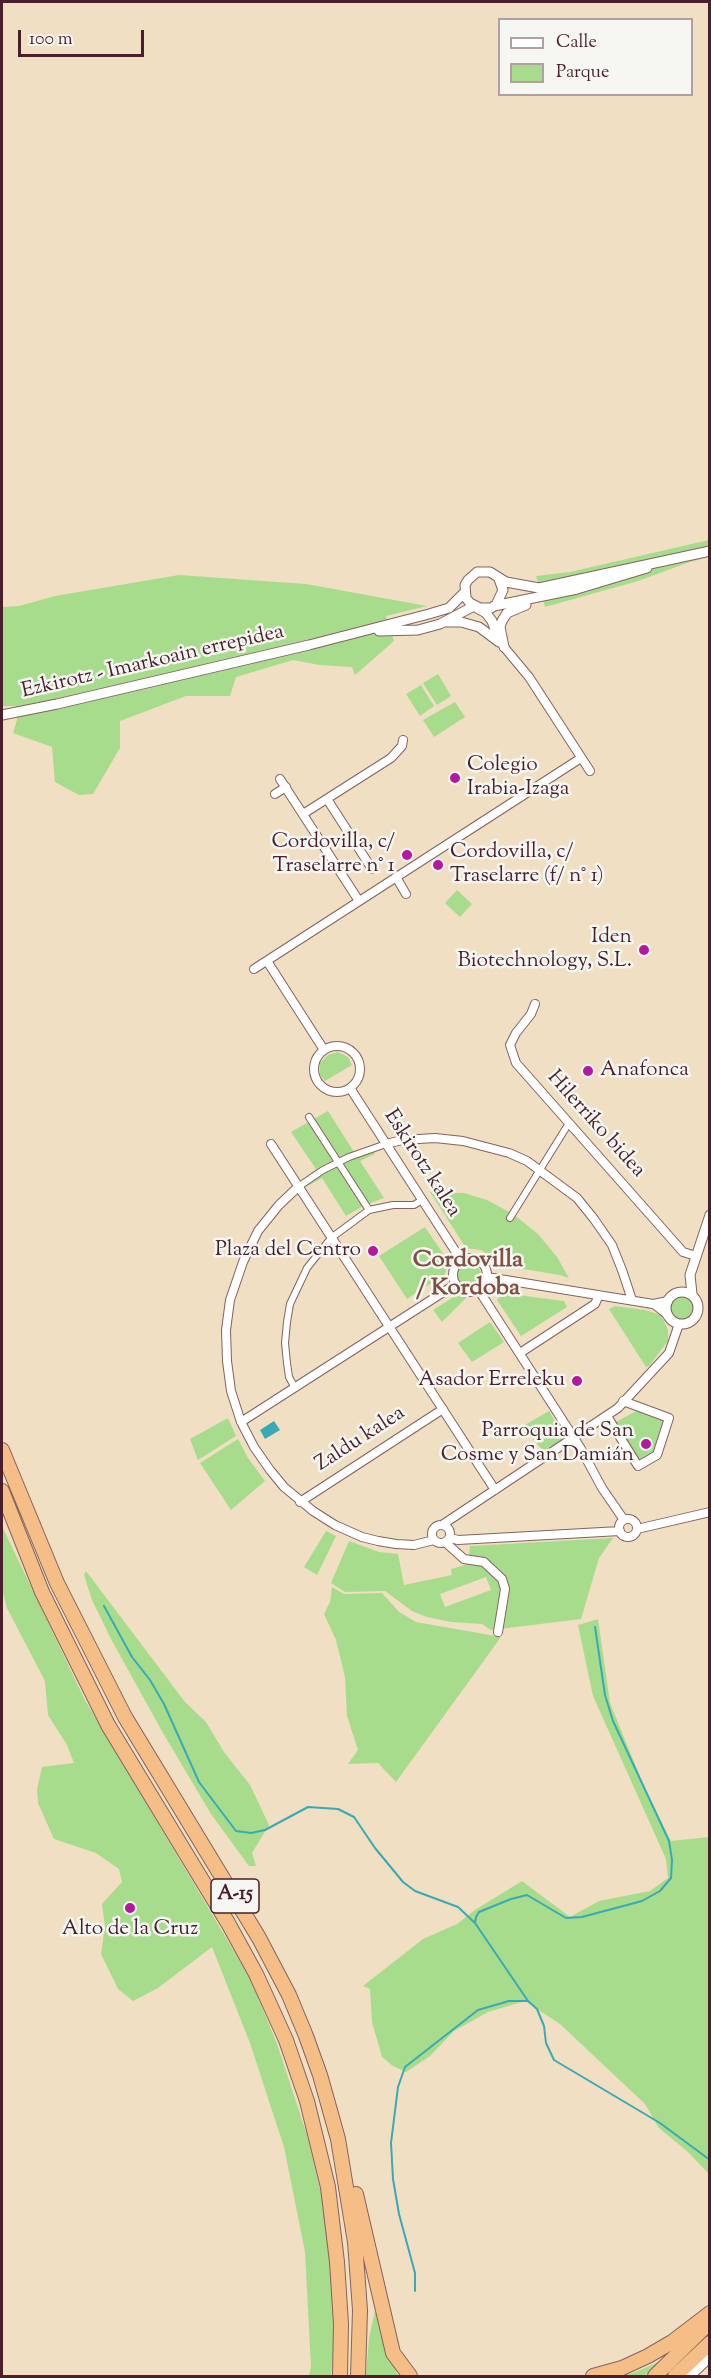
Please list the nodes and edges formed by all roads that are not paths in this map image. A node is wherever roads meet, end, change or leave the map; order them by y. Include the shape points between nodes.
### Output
1 (710, 551) edge
2 (654, 564) junction
3 (499, 579) junction
4 (577, 589) junction
5 (465, 592) junction
6 (474, 606) junction
7 (496, 606) junction
8 (447, 622) junction
9 (500, 627) junction
10 (309, 645) junction
11 (501, 645) junction
12 (2, 718) edge
13 (403, 740) dead end
14 (581, 758) junction
15 (590, 771) dead end
16 (280, 779) dead end
17 (286, 787) junction
18 (275, 794) dead end
19 (327, 798) junction
20 (303, 814) junction
21 (372, 869) dead end
22 (396, 878) junction
23 (406, 894) dead end
24 (359, 901) junction
25 (267, 961) junction
26 (254, 969) dead end
27 (535, 1004) dead end
28 (324, 1050) junction
29 (350, 1088) junction
30 (309, 1118) dead end
31 (569, 1124) junction
32 (271, 1144) dead end
33 (386, 1144) junction
34 (338, 1162) junction
35 (540, 1170) junction
36 (298, 1187) junction
37 (422, 1200) junction
38 (369, 1210) junction
39 (710, 1215) edge
40 (510, 1218) dead end
41 (331, 1238) junction
42 (696, 1256) junction
43 (461, 1260) junction
44 (690, 1275) junction
45 (486, 1277) junction
46 (456, 1284) junction
47 (478, 1289) junction
48 (675, 1293) junction
49 (692, 1294) junction
50 (599, 1295) junction
51 (632, 1300) junction
52 (668, 1300) junction
53 (653, 1304) junction
54 (668, 1315) junction
55 (679, 1324) junction
56 (389, 1327) junction
57 (520, 1353) junction
58 (295, 1388) junction
59 (624, 1401) junction
60 (443, 1409) junction
61 (607, 1416) junction
62 (241, 1422) junction
63 (573, 1438) junction
64 (2, 1450) edge
65 (495, 1490) junction
66 (2, 1491) edge
67 (300, 1502) junction
68 (710, 1512) edge
69 (624, 1520) junction
70 (442, 1524) junction
71 (637, 1529) junction
72 (620, 1532) junction
73 (434, 1540) junction
74 (447, 1540) junction
75 (458, 1540) junction
76 (470, 1560) junction
77 (498, 1632) dead end
78 (338, 2139) junction
79 (710, 2313) edge
80 (710, 2322) edge
81 (710, 2343) edge
82 (708, 2360) edge
83 (340, 2376) edge
84 (358, 2376) edge
85 (410, 2376) edge
86 (593, 2376) edge
87 (655, 2376) edge
88 (675, 2376) edge
89 (690, 2376) edge

1 - 2 street, Ezkirotz - Imarkoain errepidea
2 - 3 street, Ezkirotz - Imarkoain errepidea via 539,588
2 - 4 street, Ezkirotz - Imarkoain errepidea
3 - 5 street, Ezkirotz - Imarkoain errepidea via 490,572 477,572 468,580
3 - 7 street via 503,590
4 - 7 street, Ezkirotz - Imarkoain errepidea
4 - 9 street via 517,608 507,613
5 - 6 street
5 - 10 street, Ezkirotz - Imarkoain errepidea via 449,608
6 - 7 street, Ezkirotz - Imarkoain errepidea
6 - 8 street, Ezkirotz - Imarkoain errepidea
6 - 11 street via 492,621
7 - 9 street
8 - 10 street, Ezkirotz - Imarkoain errepidea via 418,630 381,630
8 - 11 street via 479,627
9 - 11 street
10 - 12 street, Ezkirotz - Imarkoain errepidea
11 - 14 street via 529,677
13 - 19 street via 391,758
14 - 15 street
14 - 22 street
16 - 17 street
17 - 18 street
17 - 20 street
19 - 20 street
19 - 21 street
20 - 24 street
22 - 23 street
22 - 24 street
24 - 25 street
25 - 26 street
25 - 28 street
27 - 31 street, Hilerriko bidea via 516,1033 511,1049 516,1062
28 - 29 street via 315,1061 318,1082 330,1091
28 - 29 street via 338,1046 356,1056 359,1077
29 - 33 street, Eskirotz kalea
30 - 34 street
31 - 35 street
31 - 42 street, Hilerriko bidea via 683,1252
32 - 36 street
33 - 34 street
33 - 35 street via 435,1138 463,1141 509,1153
33 - 37 street, Eskirotz kalea
34 - 36 street
34 - 38 street
35 - 40 street
35 - 51 street via 577,1198 594,1219 612,1245
36 - 41 street
36 - 62 street via 258,1231 232,1292 226,1330 227,1360
37 - 38 street via 414,1205
37 - 43 street, Eskirotz kalea
38 - 41 street
39 - 42 street
41 - 56 street
41 - 58 street via 307,1268 290,1304 285,1343 289,1377
42 - 44 street
43 - 45 street via 481,1262
43 - 46 street via 453,1274
44 - 48 street
44 - 49 street
45 - 47 street
45 - 50 street
46 - 47 street via 468,1291
46 - 56 street
47 - 57 street
48 - 49 street
48 - 52 street
49 - 55 street via 698,1303 698,1314 690,1322
50 - 51 street
50 - 57 street via 595,1304
51 - 53 street
52 - 53 street
52 - 54 street
53 - 54 street
54 - 55 street
55 - 59 street via 669,1353
56 - 58 street
56 - 60 street
57 - 63 street
58 - 62 street
59 - 61 street
59 - 61 street via 669,1418 657,1455 638,1466
60 - 65 street
60 - 67 street, Zaldu kalea
61 - 63 street
62 - 67 street via 270,1470
63 - 65 street
63 - 69 street
64 - 78 highway, A-15 via 57,1583 125,1717 237,1899 289,1995 320,2075
65 - 70 street
66 - 83 highway, A-15 via 42,1592 108,1725 228,1923 286,2040 307,2101 328,2187 338,2262
67 - 73 street via 362,1537 396,1545
68 - 71 street
69 - 71 street via 633,1521
69 - 72 street
70 - 73 street via 432,1531
70 - 74 street via 449,1530
71 - 72 street via 629,1537
72 - 75 street
73 - 74 street via 441,1544
74 - 75 street
74 - 76 street via 458,1556
75 - 76 street via 458,1551
76 - 77 street via 490,1566 504,1584
78 - 84 highway, A-15 via 355,2242 360,2310
78 - 85 highway via 350,2170 393,2353
79 - 86 highway via 648,2356
80 - 87 highway
81 - 88 highway
82 - 89 street

